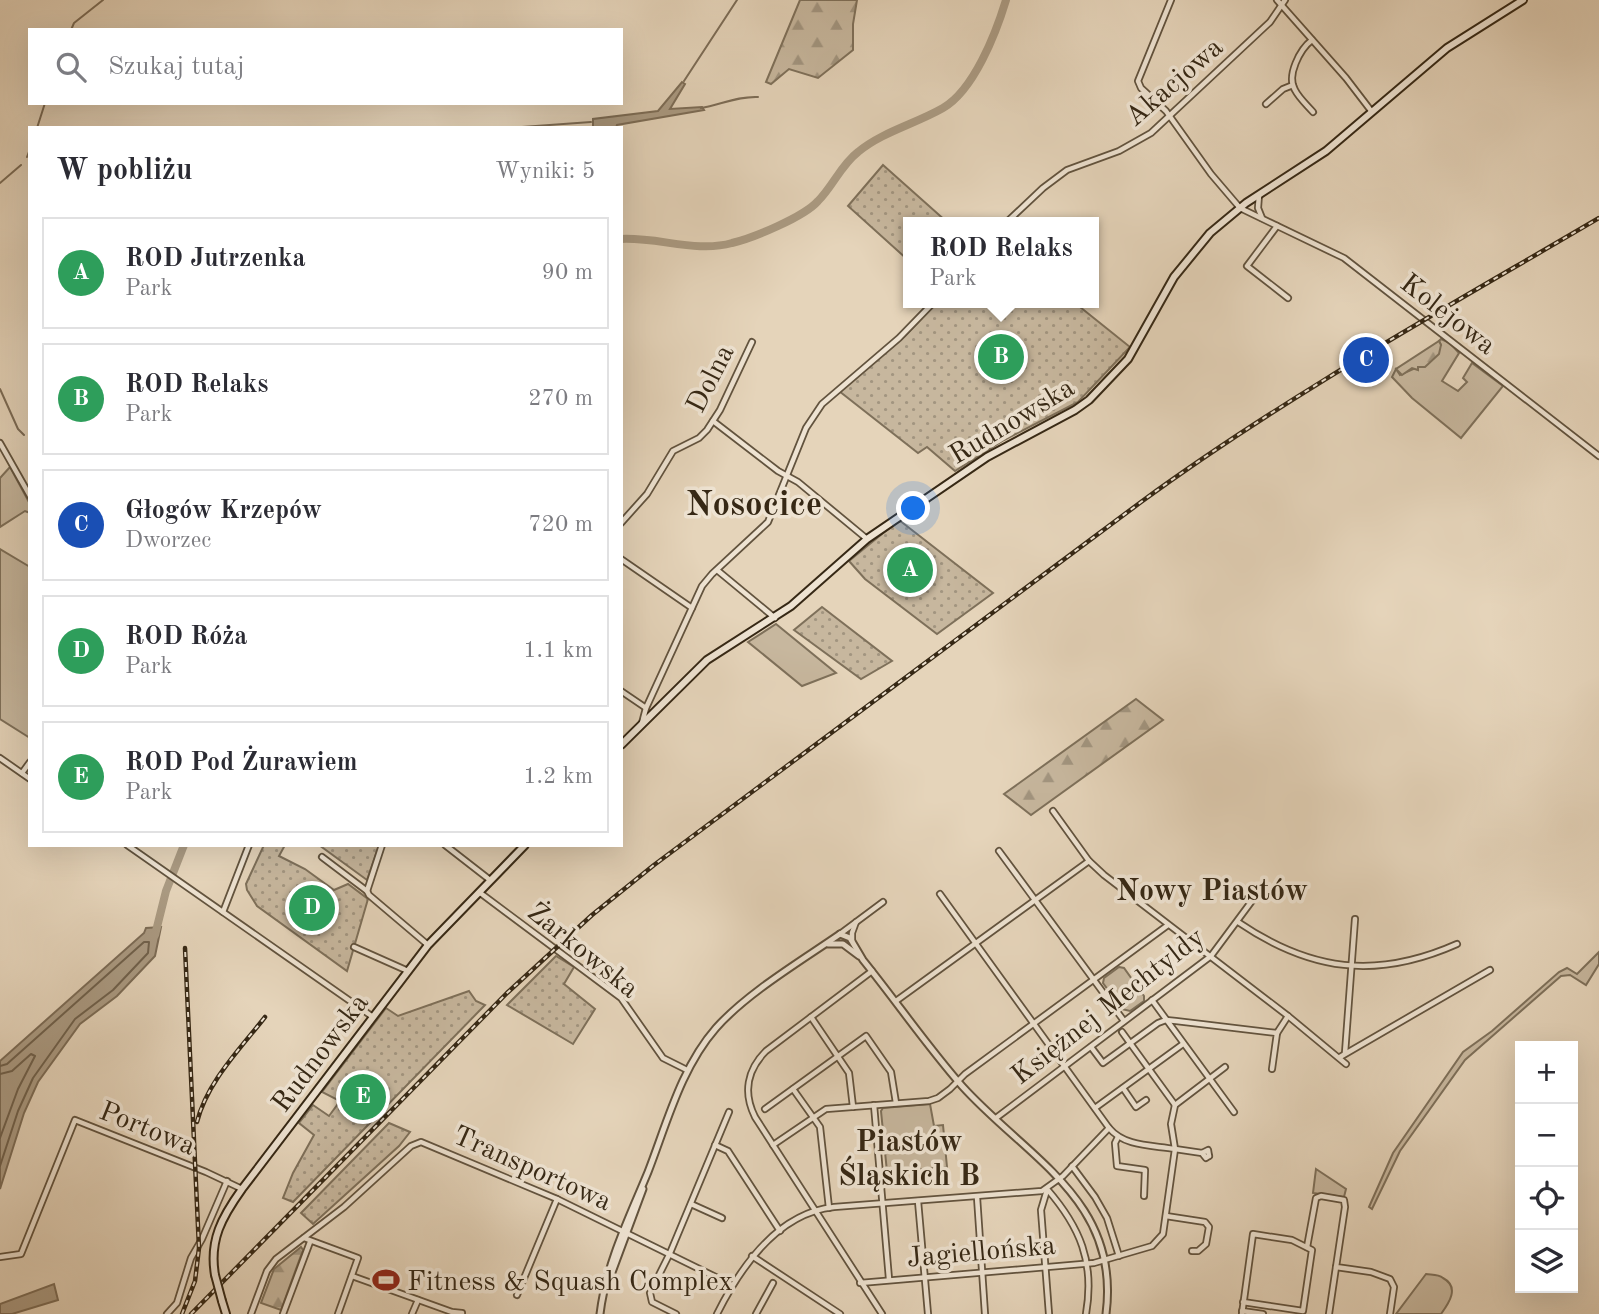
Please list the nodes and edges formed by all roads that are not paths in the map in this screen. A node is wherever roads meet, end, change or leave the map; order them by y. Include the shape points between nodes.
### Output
1 (1171, 0) edge
2 (1522, 0) edge
3 (1281, 2) edge
4 (1312, 40) junction
5 (1293, 85) junction
6 (1266, 104) dead end
7 (1313, 112) dead end
8 (1372, 112) junction
9 (1170, 117) junction
10 (1259, 195) junction
11 (1240, 208) junction
12 (1012, 217) edge
13 (1263, 219) junction
14 (1277, 226) junction
15 (1288, 298) dead end
16 (928, 308) edge
17 (752, 342) dead end
18 (713, 421) junction
19 (0, 443) edge
20 (1599, 456) edge
21 (787, 475) junction
22 (28, 492) edge
23 (623, 521) edge
24 (867, 539) junction
25 (623, 560) edge
26 (717, 570) junction
27 (692, 608) junction
28 (775, 618) junction
29 (623, 692) edge
30 (646, 708) junction
31 (642, 723) junction
32 (623, 743) edge
33 (0, 758) edge
34 (28, 765) edge
35 (22, 773) junction
36 (28, 778) edge
37 (1053, 811) dead end
38 (130, 847) edge
39 (247, 847) edge
40 (381, 847) edge
41 (448, 847) edge
42 (523, 847) edge
43 (999, 850) dead end
44 (322, 858) dead end
45 (1089, 860) junction
46 (490, 880) junction
47 (1263, 886) dead end
48 (367, 891) junction
49 (479, 892) junction
50 (940, 894) dead end
51 (1035, 899) junction
52 (883, 902) dead end
53 (223, 912) junction
54 (1355, 919) dead end
55 (858, 920) junction
56 (1238, 922) junction
57 (1168, 925) junction
58 (840, 934) junction
59 (975, 943) junction
60 (849, 944) junction
61 (1457, 944) dead end
62 (428, 945) junction
63 (825, 945) junction
64 (354, 947) dead end
65 (1211, 956) junction
66 (1351, 967) junction
67 (1490, 970) dead end
68 (408, 971) junction
69 (872, 971) junction
70 (1094, 981) junction
71 (1152, 1000) junction
72 (896, 1001) junction
73 (1288, 1016) junction
74 (373, 1017) junction
75 (811, 1017) junction
76 (1166, 1020) junction
77 (1124, 1021) junction
78 (1035, 1024) junction
79 (1122, 1031) dead end
80 (1277, 1033) junction
81 (1130, 1043) junction
82 (1183, 1044) junction
83 (1091, 1047) junction
84 (1342, 1055) junction
85 (838, 1057) junction
86 (1346, 1064) dead end
87 (1066, 1066) junction
88 (1226, 1067) dead end
89 (1149, 1069) junction
90 (1272, 1069) dead end
91 (687, 1070) junction
92 (1210, 1079) junction
93 (958, 1080) junction
94 (1123, 1088) junction
95 (793, 1089) junction
96 (1146, 1100) dead end
97 (896, 1103) junction
98 (874, 1105) junction
99 (1175, 1105) junction
100 (853, 1107) junction
101 (1095, 1108) junction
102 (765, 1109) dead end
103 (729, 1112) dead end
104 (1234, 1112) dead end
105 (814, 1117) junction
106 (996, 1118) junction
107 (1109, 1128) junction
108 (1118, 1137) junction
109 (715, 1144) junction
110 (773, 1145) junction
111 (1175, 1149) junction
112 (1202, 1153) dead end
113 (1072, 1166) junction
114 (1060, 1178) junction
115 (227, 1181) junction
116 (242, 1189) junction
117 (1047, 1189) junction
118 (1144, 1196) dead end
119 (977, 1197) junction
120 (557, 1199) junction
121 (918, 1201) junction
122 (691, 1204) junction
123 (883, 1204) junction
124 (829, 1208) junction
125 (814, 1211) junction
126 (1166, 1216) junction
127 (722, 1218) dead end
128 (626, 1231) junction
129 (780, 1231) junction
130 (304, 1238) junction
131 (310, 1242) junction
132 (1310, 1249) junction
133 (1192, 1251) dead end
134 (670, 1253) junction
135 (752, 1256) junction
136 (1119, 1256) junction
137 (0, 1257) edge
138 (1105, 1261) junction
139 (1086, 1263) junction
140 (1045, 1266) junction
141 (1336, 1267) junction
142 (982, 1271) junction
143 (352, 1276) junction
144 (925, 1276) junction
145 (889, 1279) junction
146 (773, 1283) dead end
147 (860, 1283) junction
148 (732, 1285) junction
149 (517, 1296) dead end
150 (418, 1300) junction
151 (1243, 1302) junction
152 (1297, 1312) edge
153 (461, 1313) edge
154 (1242, 1313) edge
155 (167, 1314) edge
156 (226, 1314) edge
157 (251, 1314) edge
158 (284, 1314) edge
159 (338, 1314) edge
160 (412, 1314) edge
161 (600, 1314) edge
162 (676, 1314) edge
163 (718, 1314) edge
164 (756, 1314) edge
165 (840, 1314) edge
166 (881, 1314) edge
167 (928, 1314) edge
168 (985, 1314) edge
169 (1049, 1314) edge
170 (1086, 1314) edge
171 (1108, 1314) edge
172 (1263, 1314) edge
173 (1329, 1314) edge
174 (1390, 1314) edge

1 - 9 street via 1138,82
2 - 8 main road, Rudnowska via 1447,48
3 - 4 street
3 - 9 street, Akacjowa via 1270,22
4 - 5 street via 1298,54
4 - 8 street
5 - 6 street
5 - 7 street
8 - 10 main road, Rudnowska via 1326,151
9 - 11 street
9 - 12 street, Akacjowa via 1119,151 1067,170
10 - 11 main road, Rudnowska
10 - 13 street
11 - 13 street, Kolejowa
11 - 24 main road, Rudnowska via 1210,233 1183,265 1132,353 1088,400 987,457
13 - 14 street, Kolejowa
14 - 15 street via 1247,266
14 - 20 street, Kolejowa via 1344,258
16 - 21 street via 822,404 806,428
17 - 18 street, Dolna
18 - 21 street
18 - 23 street, Dolna via 699,438 673,451 648,494
19 - 22 street
21 - 24 street
21 - 26 street via 764,528
24 - 28 main road, Rudnowska
25 - 27 street
26 - 27 street via 702,586
26 - 28 street
27 - 30 street
28 - 31 main road, Rudnowska via 707,660
29 - 30 street
30 - 31 street
31 - 32 main road, Rudnowska
33 - 35 street
34 - 35 street
35 - 36 street
37 - 45 street
38 - 53 street
39 - 53 street
40 - 48 street
41 - 46 street
42 - 46 main road, Rudnowska
43 - 51 street
44 - 48 street
45 - 51 street
45 - 57 street
46 - 49 main road, Rudnowska
47 - 56 street, Księżnej Mechtyldy
48 - 62 street
49 - 62 main road, Rudnowska
49 - 91 street, Żarkowska via 621,998 663,1058
50 - 59 street
51 - 59 street
51 - 70 street
52 - 55 street
53 - 74 street
54 - 66 street
55 - 58 street
55 - 60 street
56 - 65 street, Księżnej Mechtyldy
56 - 66 street via 1296,954
57 - 65 street
57 - 70 street
58 - 60 street
58 - 63 street
59 - 72 street
59 - 78 street
60 - 63 street
60 - 69 street
61 - 66 street via 1408,962
62 - 68 main road, Rudnowska
63 - 91 street via 733,1012 707,1038
64 - 68 street
65 - 71 street, Księżnej Mechtyldy
65 - 73 street
66 - 84 street
67 - 84 street
68 - 74 main road, Rudnowska
69 - 72 street
69 - 75 street
70 - 77 street
70 - 78 street
71 - 76 street
71 - 77 street, Księżnej Mechtyldy
72 - 93 street
73 - 80 street
73 - 84 street
74 - 116 main road, Rudnowska
75 - 85 street
75 - 110 street via 766,1051 749,1077 751,1110
76 - 80 street
76 - 81 street
76 - 82 street
77 - 83 street, Księżnej Mechtyldy
78 - 87 street
78 - 93 street
79 - 81 street
80 - 90 street
81 - 83 street via 1103,1063
81 - 89 street
82 - 89 street
82 - 92 street
83 - 87 street, Księżnej Mechtyldy
84 - 86 street
85 - 95 street
85 - 97 street via 866,1036 891,1072
85 - 100 street via 849,1073
87 - 101 street
87 - 106 street, Księżnej Mechtyldy
88 - 92 street
89 - 94 street
89 - 99 street
91 - 128 street
92 - 99 street
92 - 104 street
93 - 97 street via 934,1100
93 - 106 street
94 - 96 street via 1136,1107
94 - 101 street
95 - 102 street
95 - 105 street
97 - 98 street
98 - 100 street
98 - 123 street
99 - 111 street via 1171,1124
100 - 105 street via 826,1110
101 - 107 street
103 - 109 street
105 - 110 street
105 - 124 street via 820,1127
106 - 114 street
107 - 108 street
107 - 113 street
108 - 111 street
108 - 118 street via 1117,1166 1145,1170
109 - 122 street
109 - 129 street via 728,1151
110 - 125 street
111 - 112 street
111 - 126 street
113 - 114 street
113 - 136 street via 1107,1218
114 - 117 street
114 - 138 street via 1085,1209
115 - 116 street, Portowa
115 - 137 street, Portowa via 75,1120 21,1254
115 - 155 street via 191,1258 177,1303
116 - 156 main road, Rudnowska, bridge via 215,1235 215,1275
117 - 119 street
117 - 139 street via 1072,1220
117 - 140 street via 1041,1210
119 - 121 street
119 - 142 street
120 - 128 street, Transportowa
120 - 130 street, Transportowa via 421,1142
120 - 149 street, Transportowa
121 - 123 street
121 - 144 street
122 - 127 street
122 - 134 street
123 - 124 street
123 - 145 street
124 - 125 street
125 - 129 street
125 - 147 street
126 - 133 street via 1205,1222 1209,1227 1206,1244
126 - 136 street, Jagiellońska via 1158,1242
128 - 134 street, Transportowa
128 - 161 street
129 - 135 street
130 - 131 street
130 - 157 street, Transportowa via 271,1265
131 - 143 street via 358,1258
131 - 158 street
132 - 141 street via 1316,1198 1344,1200
132 - 151 street via 1292,1240 1253,1234
132 - 152 street via 1303,1311
134 - 148 street, Transportowa
134 - 162 street via 649,1298
135 - 148 street
135 - 165 street
136 - 138 street, Jagiellońska
138 - 139 street, Jagiellońska
138 - 171 street
139 - 140 street, Jagiellońska
139 - 170 street
140 - 142 street, Jagiellońska
140 - 169 street
141 - 173 street
141 - 174 street via 1390,1279 1394,1287
142 - 144 street, Jagiellońska
142 - 168 street
143 - 150 street
143 - 159 street
144 - 145 street, Jagiellońska
144 - 167 street
145 - 147 street, Jagiellońska
146 - 164 street
147 - 166 street
148 - 163 street
150 - 153 street
150 - 160 street
151 - 152 street
151 - 154 street
154 - 172 street

